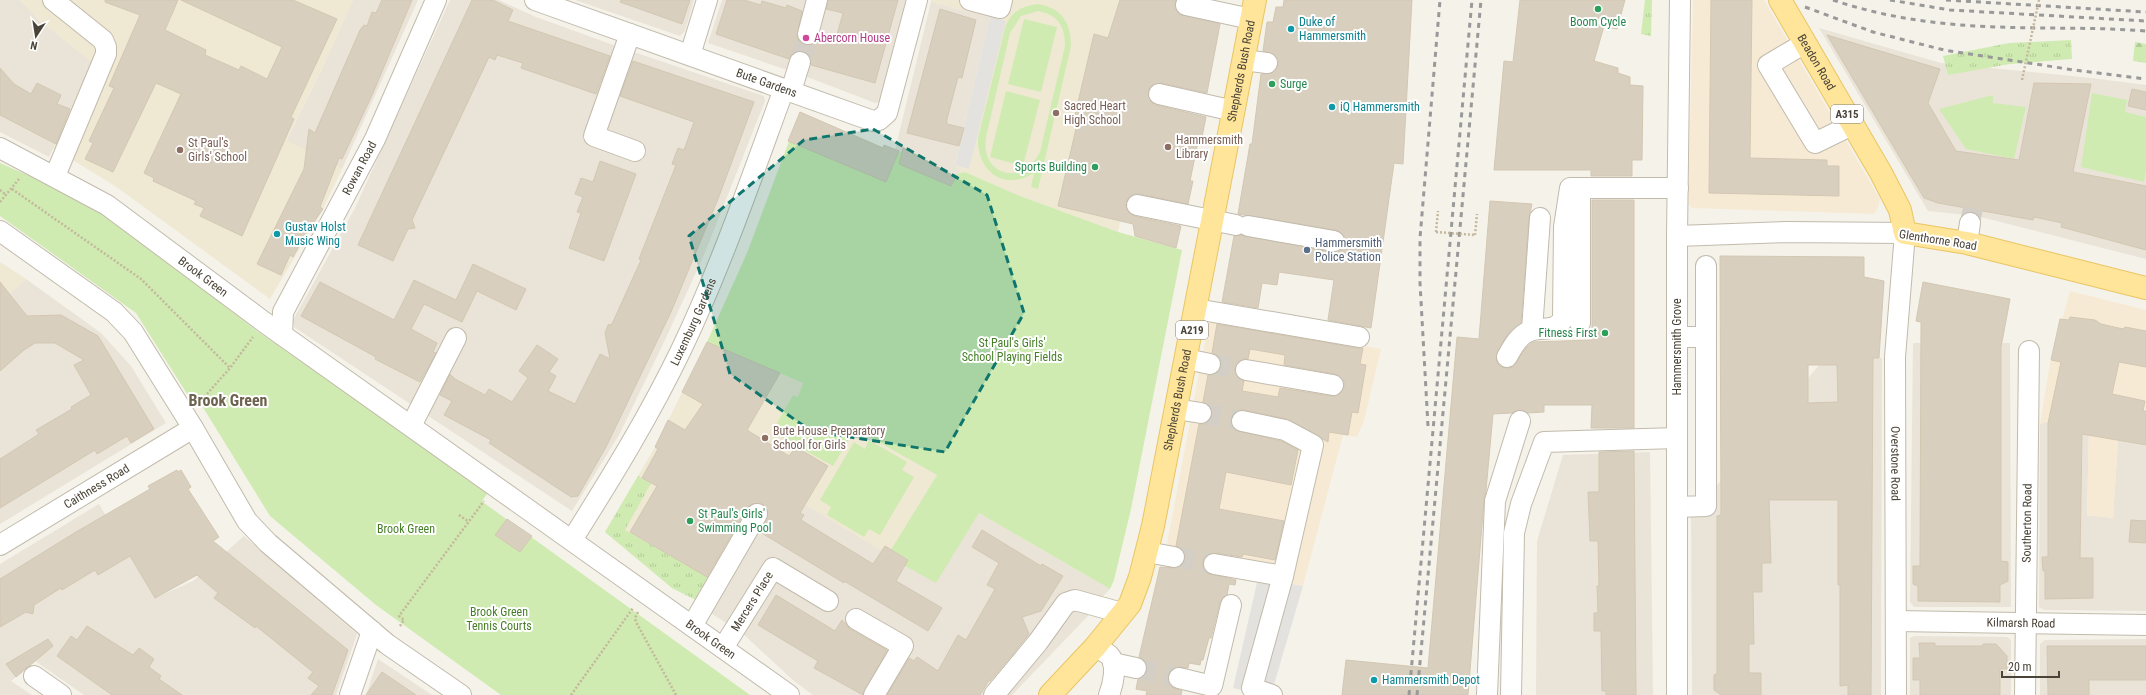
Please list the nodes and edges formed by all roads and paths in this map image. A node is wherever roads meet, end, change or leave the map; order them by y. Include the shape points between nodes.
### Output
1 (53, 0) edge
2 (436, 0) edge
3 (707, 0) edge
4 (817, 0) edge
5 (918, 0) edge
6 (970, 0) edge
7 (1002, 0) edge
8 (1680, 0) edge
9 (1780, 0) edge
10 (2039, 0) edge
11 (541, 1) edge
12 (1186, 5) dead end
13 (1253, 9) edge
14 (630, 34) junction
15 (808, 34) tunnel mouth
16 (1805, 43) junction
17 (690, 55) junction
18 (1243, 60) junction
19 (800, 62) tunnel mouth
20 (1267, 63) dead end
21 (2022, 80) dead end
22 (788, 90) junction
23 (1159, 94) dead end
24 (1234, 111) junction
25 (1852, 125) junction
26 (0, 148) edge
27 (635, 150) dead end
28 (28, 162) junction
29 (55, 176) junction
30 (1580, 188) junction
31 (1678, 188) junction
32 (12, 189) junction
33 (0, 190) edge
34 (6, 195) junction
35 (0, 202) edge
36 (1137, 205) dead end
37 (1438, 211) dead end
38 (1477, 214) dead end
39 (1540, 218) dead end
40 (1213, 221) junction
41 (0, 231) edge
42 (1905, 233) junction
43 (1677, 236) junction
44 (1334, 240) dead end
45 (1706, 266) dead end
46 (2146, 288) edge
47 (1196, 309) junction
48 (264, 322) junction
49 (1580, 323) dead end
50 (1532, 330) junction
51 (282, 335) junction
52 (1358, 337) dead end
53 (1677, 337) junction
54 (1706, 337) junction
55 (456, 338) dead end
56 (2028, 351) dead end
57 (1507, 357) dead end
58 (1186, 359) junction
59 (1210, 364) tunnel mouth
60 (230, 368) junction
61 (1246, 370) tunnel mouth
62 (1333, 385) dead end
63 (1176, 409) junction
64 (1201, 413) tunnel mouth
65 (1242, 421) tunnel mouth
66 (1520, 422) dead end
67 (190, 423) junction
68 (410, 426) junction
69 (1677, 438) junction
70 (496, 486) junction
71 (1677, 507) junction
72 (757, 514) dead end
73 (459, 515) dead end
74 (469, 522) junction
75 (572, 540) junction
76 (0, 545) edge
77 (1147, 552) junction
78 (1174, 557) tunnel mouth
79 (1214, 564) tunnel mouth
80 (1283, 576) junction
81 (828, 601) dead end
82 (1231, 605) dead end
83 (634, 606) dead end
84 (640, 610) dead end
85 (1122, 613) junction
86 (856, 619) dead end
87 (1896, 622) junction
88 (2024, 623) junction
89 (2146, 625) edge
90 (400, 626) dead end
91 (692, 626) junction
92 (372, 631) junction
93 (1095, 646) junction
94 (723, 648) junction
95 (1113, 663) junction
96 (1136, 668) tunnel mouth
97 (34, 676) dead end
98 (1179, 678) tunnel mouth
99 (1114, 694) edge
100 (61, 695) edge
101 (350, 695) edge
102 (462, 695) edge
103 (571, 695) edge
104 (676, 695) edge
105 (789, 695) edge
106 (874, 695) edge
107 (994, 695) edge
108 (1050, 695) edge
109 (1272, 695) edge
110 (1487, 695) edge
111 (1511, 695) edge
112 (1677, 695) edge
113 (1896, 695) edge
114 (2025, 695) edge

1 - 29 street via 106,46 106,54
2 - 51 street, Rowan Road via 375,139 283,312
3 - 17 street
4 - 15 street
5 - 22 street, Bute Gardens via 884,117 873,121
6 - 7 street via 1000,8
8 - 31 street, Hammersmith Grove
9 - 16 main road, Beadon Road / A315
10 - 21 path, bridge
11 - 14 street, Bute Gardens
12 - 13 street
13 - 18 main road, Shepherds Bush Road / A219
14 - 17 street, Bute Gardens
14 - 27 street via 594,136
16 - 25 main road, Beadon Road / A315
16 - 25 street via 1768,65 1815,143
17 - 22 street, Bute Gardens
18 - 20 street
18 - 24 main road, Shepherds Bush Road / A219
19 - 22 street, Luxemburg Gardens
22 - 75 street, Luxemburg Gardens via 681,350 610,478
23 - 24 street
24 - 40 main road, Shepherds Bush Road / A219
25 - 42 main road, Beadon Road / A315 via 1900,210
26 - 28 street, Brook Green
28 - 29 street, Brook Green
28 - 32 path
29 - 48 street, Brook Green via 107,205
30 - 31 street
30 - 49 street
30 - 50 street via 1570,188 1564,227 1563,319 1559,326 1551,329
31 - 43 street, Hammersmith Grove
32 - 34 path
32 - 60 path via 141,279
33 - 34 path
34 - 35 path
36 - 40 street
37 - 38 path, bridge via 1436,232 1475,235
39 - 50 street
40 - 44 street
40 - 47 main road, Shepherds Bush Road / A219
41 - 67 street via 114,312 133,332
42 - 43 street, Glenthorne Road via 1787,232
42 - 46 main road, Glenthorne Road via 1969,233
42 - 87 street, Overstone Road via 1895,357
43 - 53 street, Hammersmith Grove
45 - 54 street
47 - 52 street
47 - 58 main road, Shepherds Bush Road / A219
48 - 51 street, Brook Green
48 - 60 path
50 - 57 street via 1519,338
51 - 68 street, Brook Green
53 - 54 street
53 - 69 street, Hammersmith Grove
54 - 71 street via 1706,506
55 - 68 street
56 - 88 street, Southerton Road
58 - 59 street
58 - 63 main road, Shepherds Bush Road / A219
60 - 67 path
61 - 62 street
63 - 64 street
63 - 77 main road, Shepherds Bush Road / A219
65 - 80 street via 1285,430 1313,445
66 - 110 street via 1495,501
67 - 76 street, Caithness Road
67 - 92 street via 247,521 268,543
68 - 70 street, Brook Green
69 - 71 street, Hammersmith Grove
69 - 111 street via 1544,442 1521,504 1514,533
70 - 74 path
70 - 75 street, Brook Green
71 - 112 street, Hammersmith Grove
72 - 91 street
73 - 74 path
74 - 90 path via 399,616 404,620
75 - 91 street, Brook Green
77 - 78 street
77 - 85 main road, Shepherds Bush Road / A219 via 1135,591
79 - 80 street
80 - 109 street via 1252,688
81 - 94 street, Mercers Place via 773,568
82 - 98 street via 1212,686
83 - 103 path
84 - 104 path via 636,615 636,622
85 - 93 main road, Shepherds Bush Road / A219
85 - 107 street via 1075,600 1066,603
86 - 106 street via 903,646
87 - 88 street, Kilmarsh Road
87 - 113 street, Overstone Road
88 - 89 street, Kilmarsh Road
88 - 114 street, Southerton Road
91 - 94 street, Brook Green
92 - 101 street
92 - 102 street
93 - 95 street via 1110,656
93 - 108 main road, Shepherds Bush Road / A219
94 - 105 street, Brook Green
95 - 96 street
95 - 99 street
97 - 100 street

